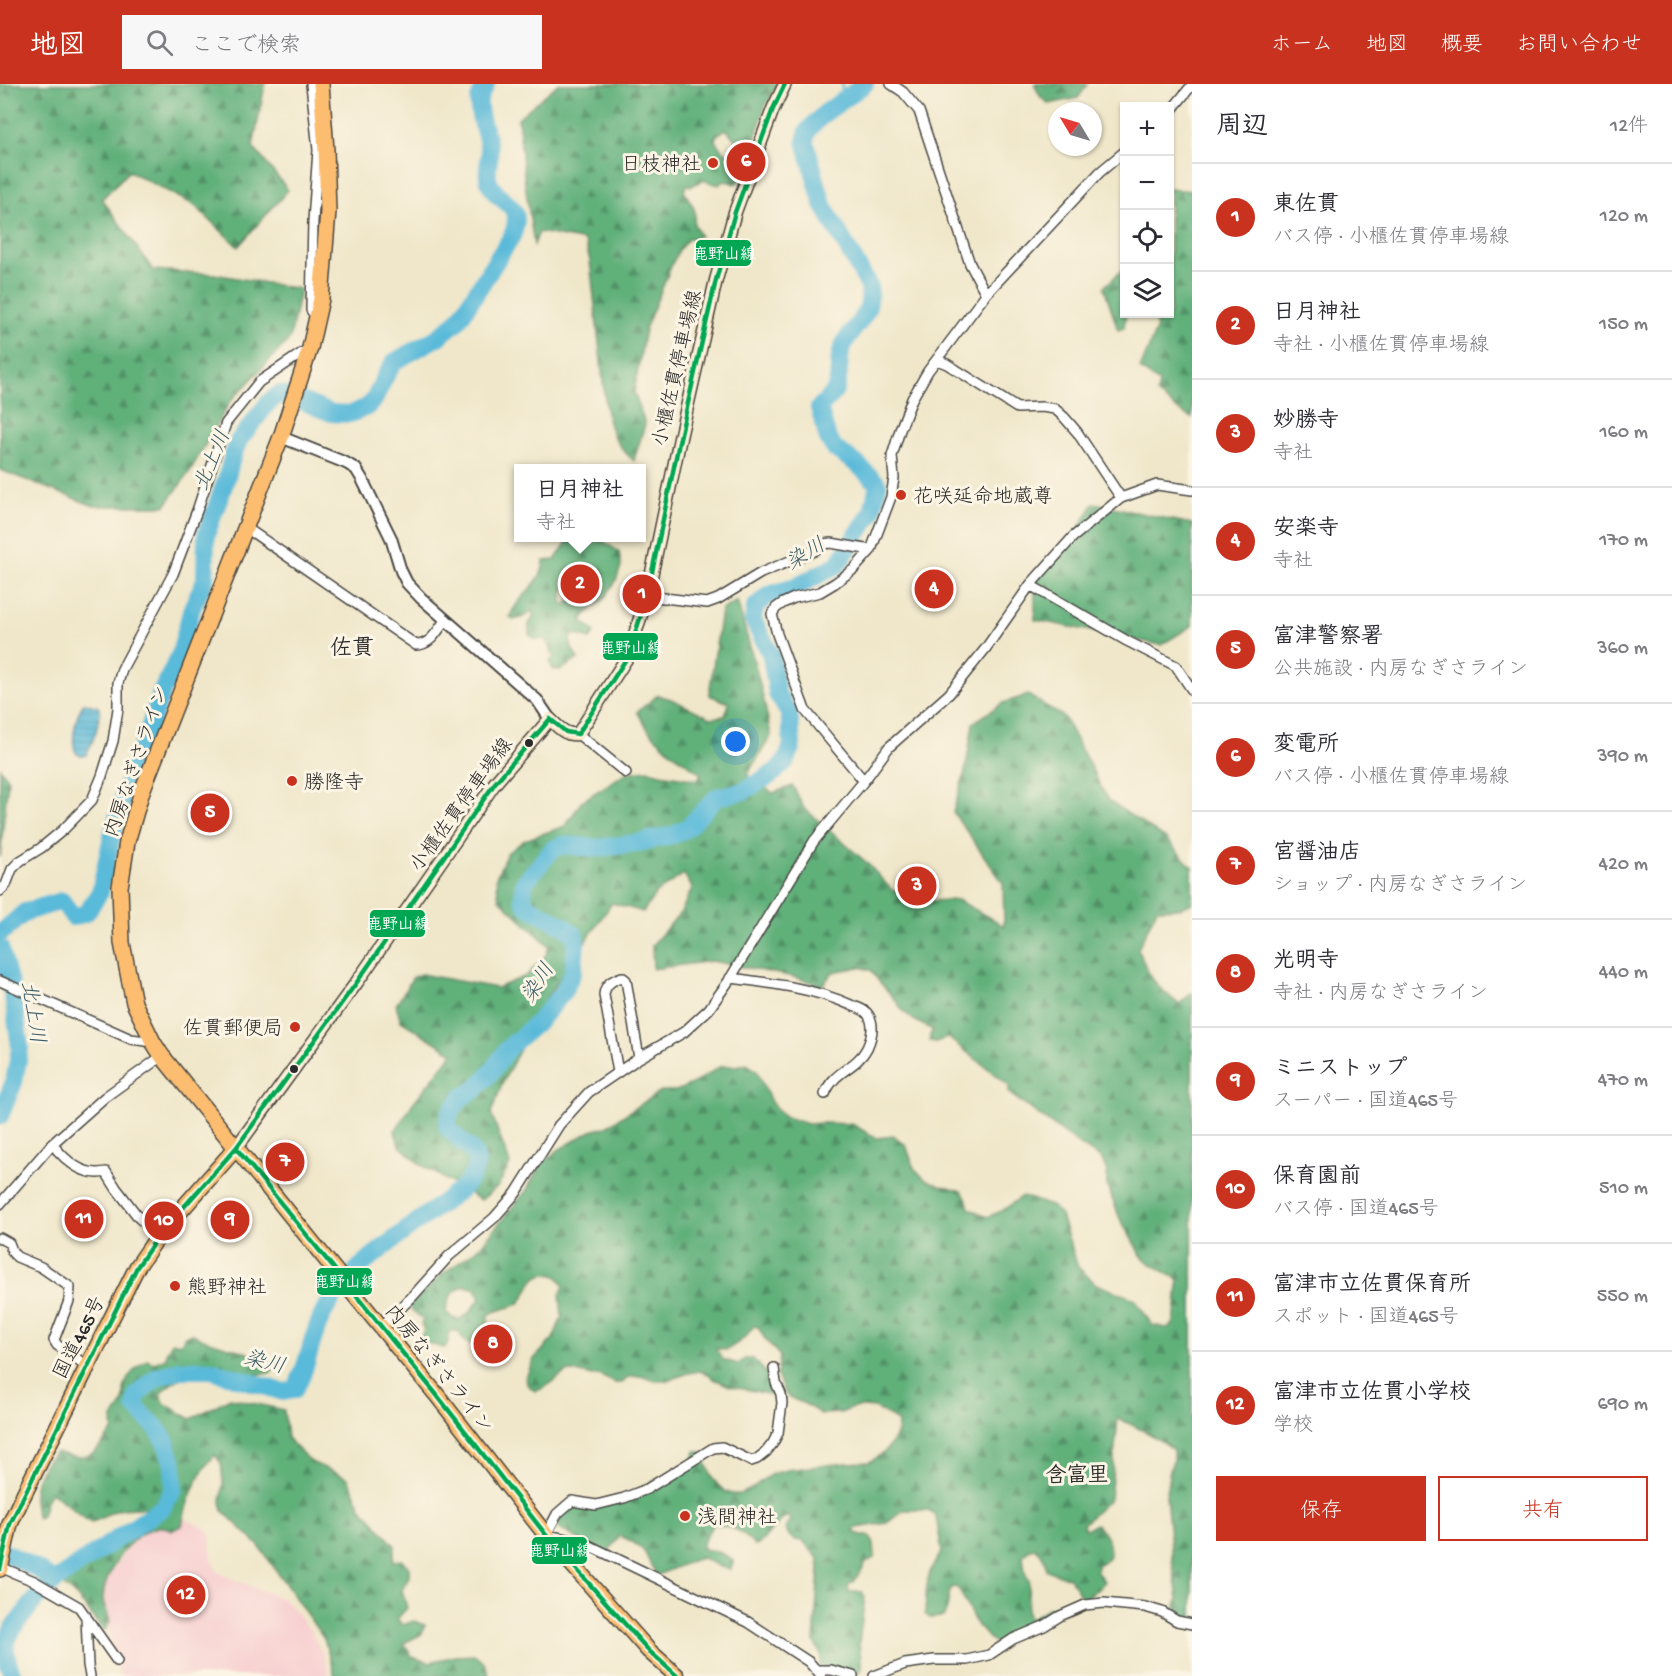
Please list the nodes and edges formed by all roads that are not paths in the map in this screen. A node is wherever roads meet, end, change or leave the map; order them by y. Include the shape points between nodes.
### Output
1 (310, 84) edge
2 (321, 84) edge
3 (785, 84) edge
4 (891, 84) edge
5 (1192, 85) edge
6 (1174, 107) edge
7 (1120, 156) edge
8 (986, 294) junction
9 (317, 318) junction
10 (310, 348) junction
11 (937, 360) junction
12 (281, 436) junction
13 (1192, 490) edge
14 (1121, 498) junction
15 (245, 527) junction
16 (868, 550) junction
17 (1030, 585) junction
18 (647, 596) junction
19 (446, 619) junction
20 (1192, 690) edge
21 (550, 719) junction
22 (578, 734) junction
23 (626, 773) dead end
24 (864, 781) junction
25 (0, 891) edge
26 (730, 978) junction
27 (0, 981) edge
28 (153, 1042) junction
29 (162, 1056) junction
30 (639, 1058) junction
31 (618, 1072) junction
32 (825, 1094) dead end
33 (52, 1144) junction
34 (236, 1148) junction
35 (0, 1204) edge
36 (159, 1235) junction
37 (0, 1238) edge
38 (381, 1327) junction
39 (87, 1366) junction
40 (774, 1368) dead end
41 (546, 1535) junction
42 (1, 1565) edge
43 (86, 1616) junction
44 (1192, 1624) edge
45 (117, 1661) dead end
46 (820, 1673) edge
47 (90, 1676) edge
48 (677, 1676) edge
49 (853, 1676) edge
50 (874, 1676) edge

1 - 9 street via 318,150 311,310
2 - 9 highway, 内房なぎさライン via 328,211
3 - 18 main road, 小櫃佐貫停車場線 via 735,212 716,280
4 - 8 street via 919,111 970,264
5 - 6 street
7 - 8 street via 1100,172
8 - 11 street
9 - 10 highway, 内房なぎさライン
10 - 12 highway, 内房なぎさライン
10 - 25 street via 259,382 226,423 173,574 122,669 113,741 92,800 41,849 20,861
11 - 14 street via 1017,408 1055,409 1077,432
11 - 16 street via 920,384 900,430 892,456 891,497
12 - 15 highway, 内房なぎさライン
12 - 19 street via 356,469 391,538 407,583
13 - 14 street via 1157,485
14 - 17 street via 1073,537
15 - 19 street via 416,645 434,637
15 - 28 highway, 内房なぎさライン via 142,791 127,842 120,886 122,943 134,1003
16 - 18 street via 823,544 707,603
16 - 24 street via 854,569 836,583 783,603 772,614 805,710
17 - 20 street via 1176,666
17 - 24 street via 949,694 889,747
18 - 22 main road, 小櫃佐貫停車場線 via 628,656
19 - 21 street via 537,700
21 - 22 main road via 568,734
21 - 34 main road, 小櫃佐貫停車場線 via 495,783
22 - 23 street
24 - 26 street via 814,841
26 - 30 street via 709,1009 684,1032
26 - 32 street via 823,994 866,1012 872,1021 867,1048 833,1079
27 - 28 street via 131,1039
28 - 29 highway, 内房なぎさライン
29 - 33 street via 105,1097
29 - 34 highway, 内房なぎさライン
30 - 31 street
30 - 31 street via 626,980 622,977 604,988
31 - 38 street via 589,1092 559,1125 516,1193 494,1218 449,1256
33 - 35 street
33 - 36 street via 63,1158 81,1170 106,1172 140,1218
34 - 36 highway, 国道465号
34 - 38 highway, 内房なぎさライン
36 - 39 highway, 国道465号 via 137,1267
37 - 39 street via 9,1243 17,1257 41,1267 70,1287 69,1301 54,1340
38 - 41 highway, 内房なぎさライン
39 - 42 highway, 国道465号 via 10,1524
40 - 41 street via 782,1416 773,1443 757,1459 751,1461 722,1447 712,1448 647,1489 624,1498 596,1505 572,1501 557,1514
41 - 46 street via 582,1542 748,1622 810,1662
41 - 48 highway, 内房なぎさライン
42 - 43 street via 50,1589
43 - 45 street
43 - 47 street
44 - 50 street via 1145,1607 1085,1605 1013,1639 989,1655 904,1664
46 - 49 street via 831,1670

